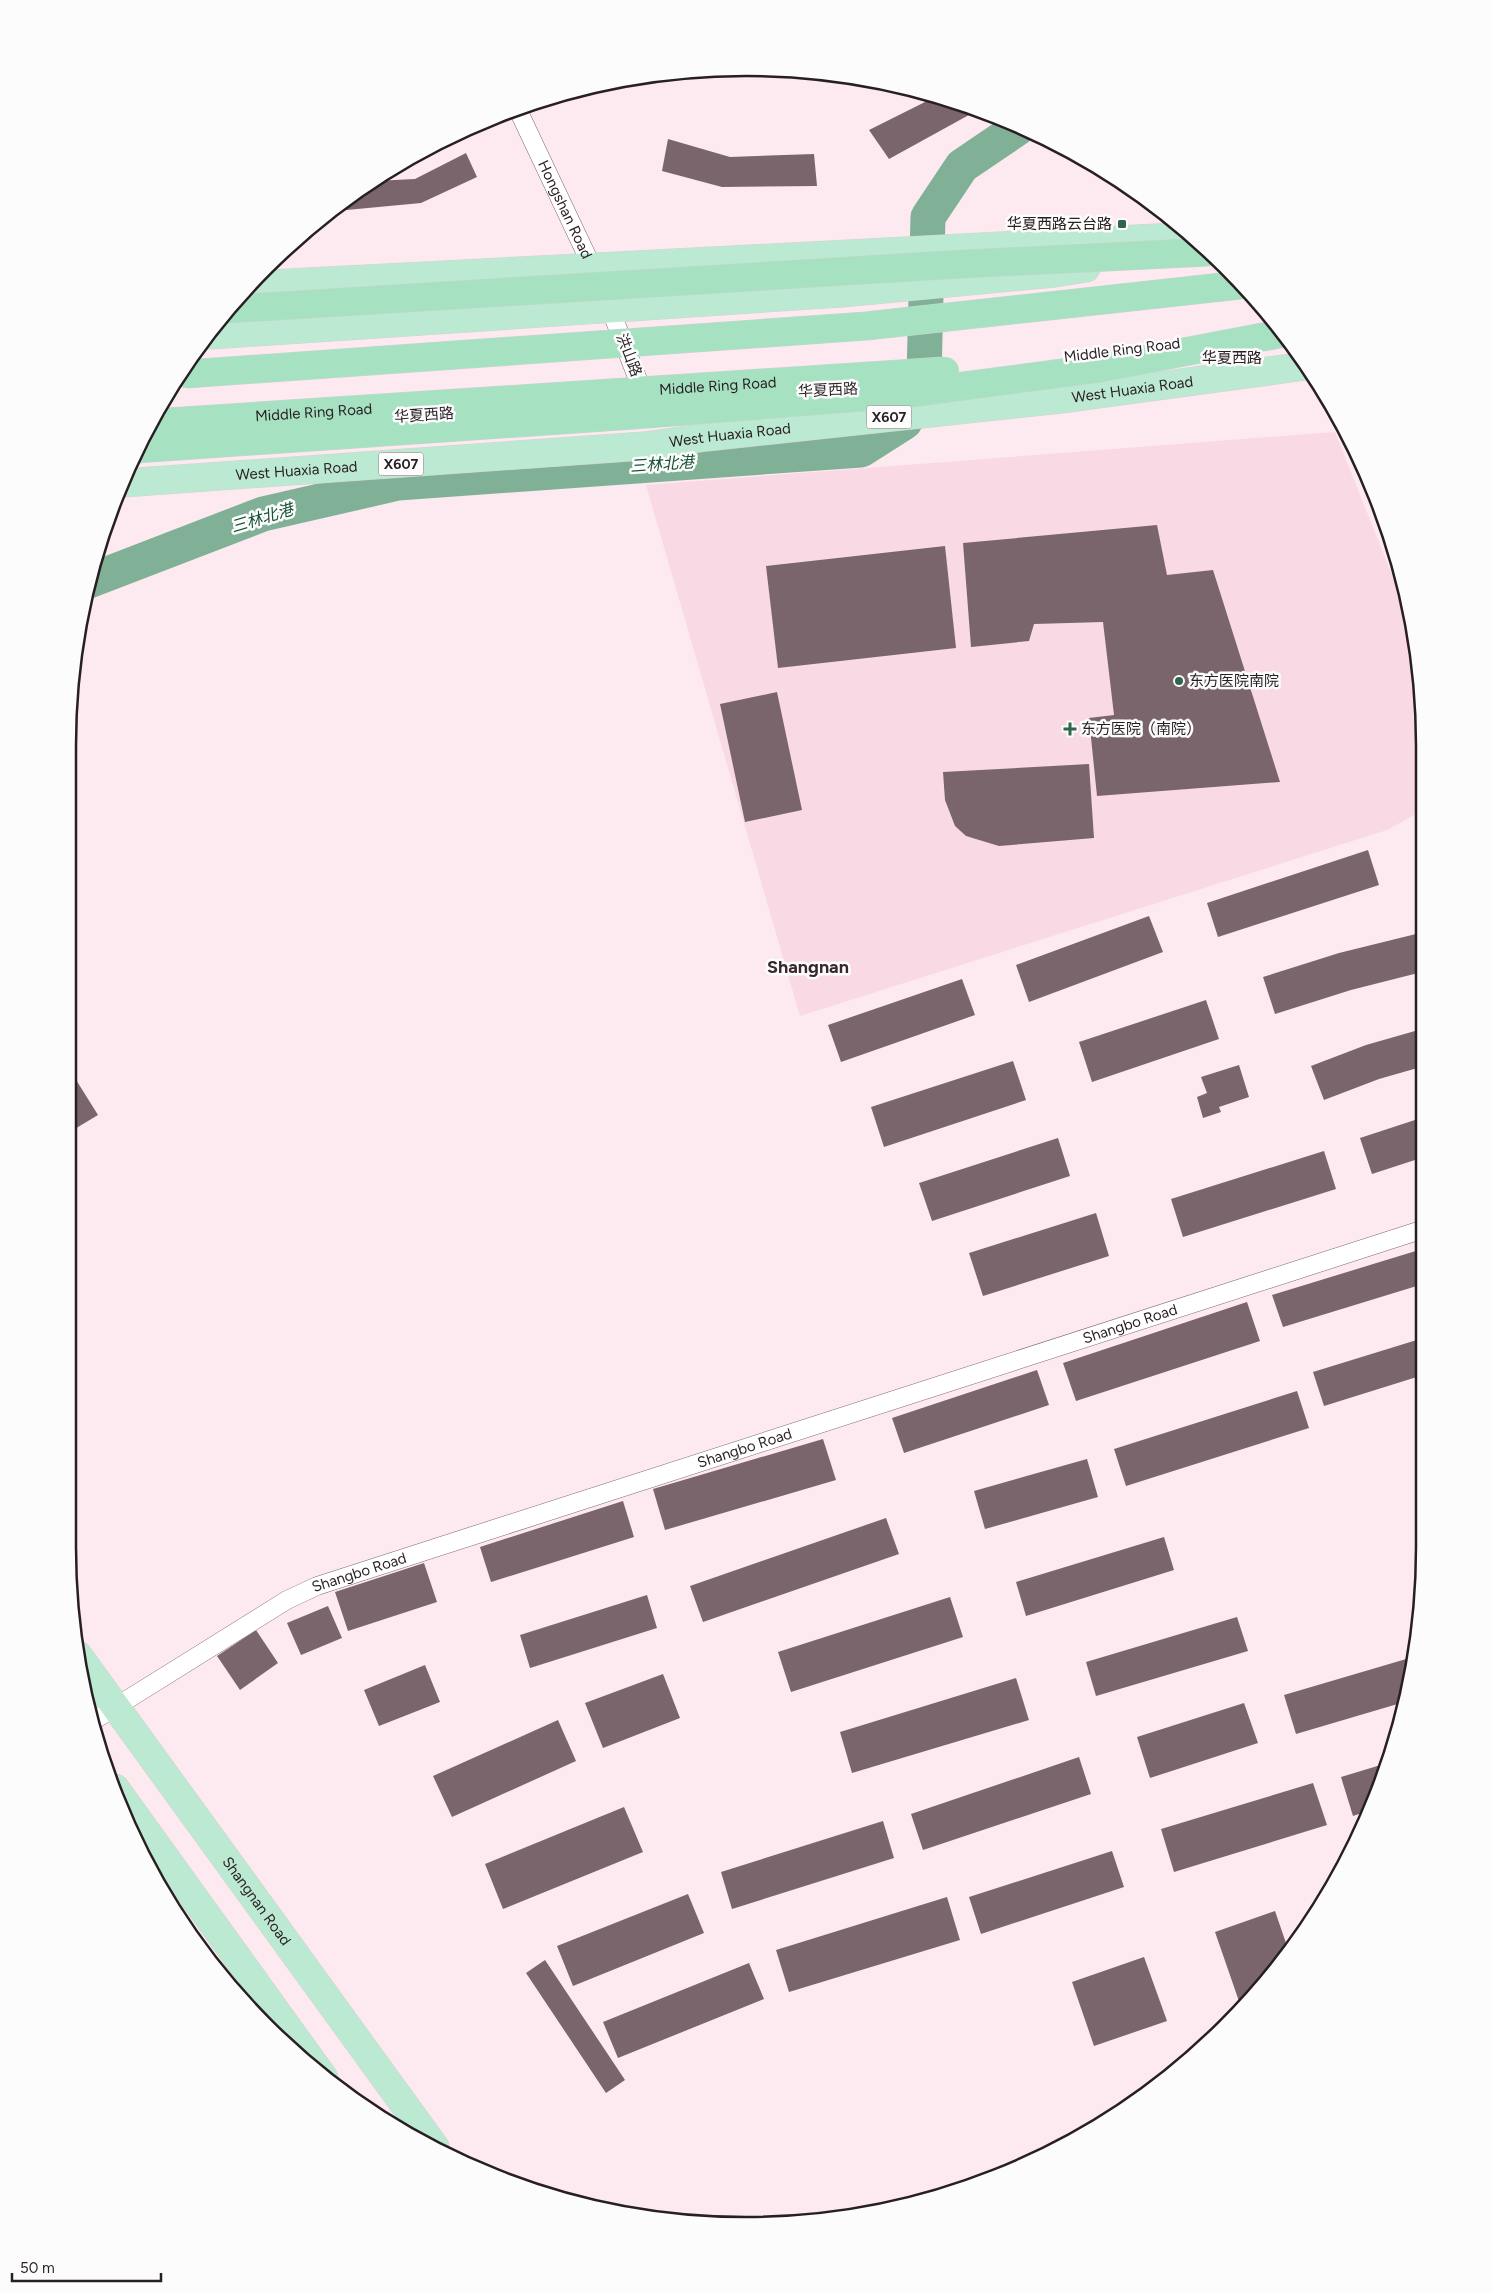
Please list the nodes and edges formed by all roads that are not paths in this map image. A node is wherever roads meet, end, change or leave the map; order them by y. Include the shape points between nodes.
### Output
1 (521, 116) edge
2 (1181, 236) edge
3 (1198, 251) edge
4 (1199, 252) edge
5 (593, 267) junction
6 (260, 284) edge
7 (1234, 287) edge
8 (238, 308) edge
9 (611, 310) junction
10 (1273, 333) edge
11 (1274, 334) edge
12 (218, 335) edge
13 (1291, 358) edge
14 (1298, 367) edge
15 (189, 374) edge
16 (646, 401) junction
17 (160, 423) edge
18 (155, 432) edge
19 (146, 448) edge
20 (130, 483) edge
21 (1416, 1232) edge
22 (90, 1682) edge
23 (104, 1714) edge
24 (129, 1807) edge
25 (305, 2052) edge
26 (426, 2135) edge

1 - 5 street, Hongshan Road
2 - 5 main road
3 - 8 highway, bridge
4 - 9 main road via 1055,273
5 - 6 main road
5 - 9 street, Hongshan Road
7 - 15 highway, bridge via 866,326
9 - 12 main road
9 - 16 street, 洪山路
10 - 17 highway, Middle Ring Road, bridge via 922,373
11 - 19 highway, bridge via 1100,368 903,394
13 - 16 main road, 华夏西路 via 1206,357 895,386
14 - 20 main road, West Huaxia Road / X607 via 1070,398 644,446
16 - 18 main road, 华夏西路
21 - 23 street, Shangbo Road via 325,1583 287,1600
22 - 23 main road, Shangnan Road
23 - 26 main road, Shangnan Road via 175,1786
24 - 25 main road

